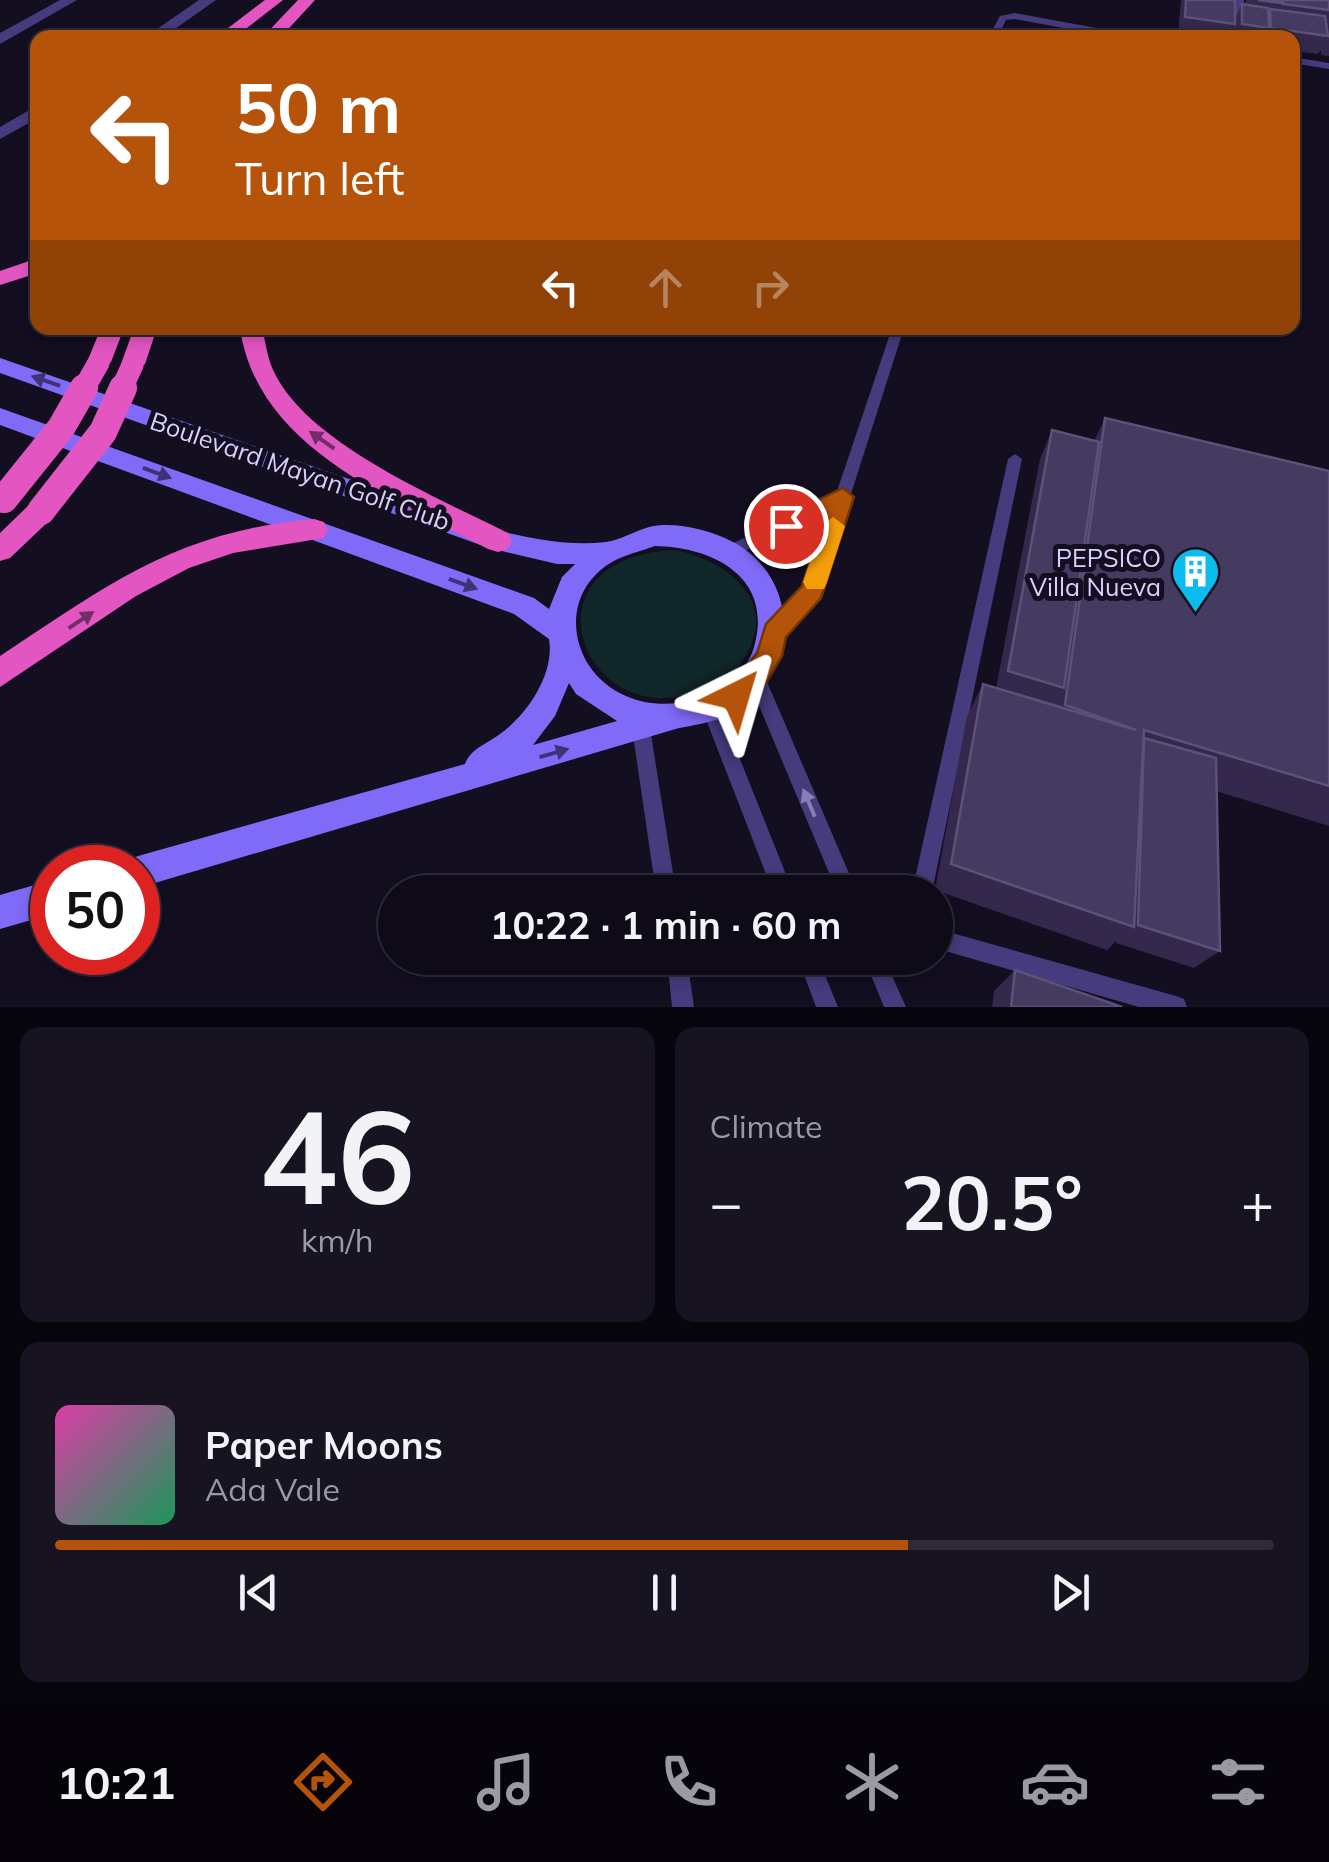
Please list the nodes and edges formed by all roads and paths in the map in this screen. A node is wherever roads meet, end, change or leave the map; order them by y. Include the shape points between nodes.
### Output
1 (70, 0) edge
2 (210, 0) edge
3 (274, 0) edge
4 (1237, 0) edge
5 (297, 4) edge
6 (163, 30) edge
7 (234, 30) edge
8 (257, 30) edge
9 (276, 30) edge
10 (290, 30) edge
11 (996, 30) edge
12 (1092, 30) edge
13 (1329, 33) edge
14 (0, 39) edge
15 (1300, 61) edge
16 (1329, 66) edge
17 (30, 115) edge
18 (0, 134) edge
19 (30, 269) edge
20 (0, 278) edge
21 (109, 335) edge
22 (142, 335) edge
23 (251, 335) edge
24 (896, 335) edge
25 (0, 365) edge
26 (0, 416) edge
27 (1015, 459) dead end
28 (843, 497) junction
29 (2, 501) edge
30 (314, 530) junction
31 (498, 541) junction
32 (0, 550) edge
33 (604, 552) junction
34 (729, 552) junction
35 (775, 632) junction
36 (562, 643) junction
37 (0, 673) edge
38 (756, 677) junction
39 (697, 713) junction
40 (641, 728) junction
41 (426, 790) junction
42 (160, 866) edge
43 (664, 875) edge
44 (775, 875) edge
45 (839, 875) edge
46 (926, 875) edge
47 (30, 903) edge
48 (0, 912) edge
49 (953, 942) edge
50 (815, 975) edge
51 (881, 975) edge
52 (828, 1007) edge
53 (894, 1007) edge
54 (1176, 1007) edge

1 - 14 street
2 - 6 street
3 - 7 highway
4 - 13 street via 1239,18
5 - 8 highway
5 - 9 highway
5 - 10 highway
11 - 12 lane via 1002,18 1015,16
15 - 16 lane
17 - 18 street
19 - 20 highway
21 - 29 highway, bridge via 61,428
22 - 32 highway, bridge via 103,432 41,511
31 -> 23 highway via 310,433 262,376
24 - 28 lane
31 -> 25 main road, Boulevard Mayan Golf Club
26 -> 30 main road, Boulevard Mayan Golf Club
27 - 46 lane
28 - 34 lane
28 - 35 lane via 812,591
30 -> 36 main road, Boulevard Mayan Golf Club via 524,606
37 -> 30 highway via 186,556 260,535
31 - 33 main road, Boulevard Mayan Golf Club via 557,554
33 - 34 main road via 654,536
33 - 36 main road via 570,586 561,608
34 - 35 main road via 764,586
35 - 38 main road
36 - 39 main road via 577,677 597,696 652,716
36 - 41 main road via 551,698 534,727 508,748
38 - 39 main road via 736,696
45 -> 38 lane
39 - 40 main road
39 - 44 lane
41 -> 40 main road
40 - 43 lane
41 - 42 main road
47 - 48 main road
49 - 54 lane
50 - 52 lane
51 - 53 lane

